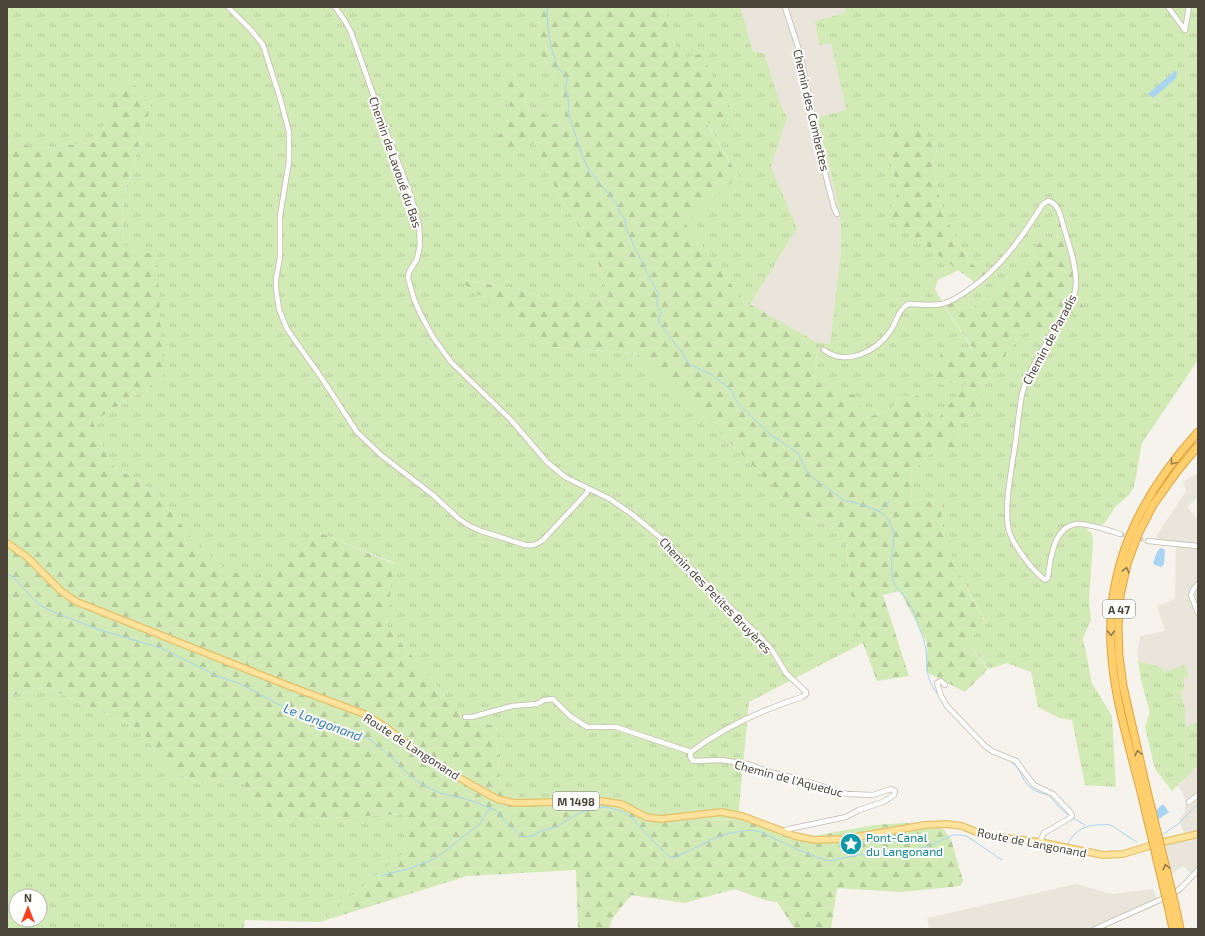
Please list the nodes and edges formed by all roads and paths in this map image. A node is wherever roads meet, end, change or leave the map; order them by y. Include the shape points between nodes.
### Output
1 (228, 7) edge
2 (335, 7) edge
3 (785, 7) edge
4 (1168, 7) edge
5 (1189, 7) edge
6 (837, 214) dead end
7 (824, 350) dead end
8 (1198, 432) edge
9 (1198, 446) edge
10 (589, 489) junction
11 (1120, 534) tunnel mouth
12 (1148, 540) tunnel mouth
13 (7, 543) edge
14 (1198, 546) edge
15 (1198, 584) edge
16 (1198, 613) edge
17 (945, 684) dead end
18 (465, 717) dead end
19 (691, 752) junction
20 (1144, 792) junction
21 (1198, 795) edge
22 (1189, 802) dead end
23 (785, 834) junction
24 (1198, 834) edge
25 (1040, 842) junction
26 (1198, 870) edge
27 (1171, 905) junction
28 (1095, 929) edge
29 (1173, 929) edge
30 (1180, 929) edge

1 - 10 street via 263,45 289,132 289,161 280,216 280,257 276,279 282,318 287,330 357,432 459,519 481,531 525,545 537,545 543,540
2 - 10 street, Chemin de Lavoué du Bas via 351,32 411,196 419,225 420,245 408,278 420,313 451,362 511,420 547,462 565,477
3 - 6 street, Chemin des Combettes via 800,53 821,157
4 - 5 street via 1186,30
7 - 11 street, Chemin de Paradis via 840,357 853,357 865,353 890,331 908,304 944,303 975,286 1010,252 1043,204 1052,202 1062,219 1075,269 1076,288 1063,318 1036,359 1025,382 1008,495 1009,531 1015,544 1045,580 1048,578 1058,538 1070,526 1082,524
8 -> 20 highway, A 47 via 1160,478 1138,515 1121,560 1114,595 1111,635 1114,674
20 -> 9 highway, A 47 via 1119,656 1120,596 1127,564 1153,504
10 - 19 street, Chemin des Petites Bruyères via 623,507 661,538 761,638 786,673 806,692 802,697 736,723
12 - 14 street
13 - 23 main road, Route de Langonand / M 1498 via 77,602 367,715 430,761 497,799 515,803 606,801 621,804 653,819 711,812 726,813 742,816
15 - 16 street via 1191,595
17 - 25 street via 941,681 937,683 944,701 985,746 1016,762 1034,785 1053,794 1072,812 1070,818 1044,833
18 - 19 street, Chemin de l'Aqueduc via 553,699 570,716 587,727 616,727
19 - 23 street, Chemin de l'Aqueduc via 693,761 721,760 748,764 847,794 873,795 891,789 895,791 894,795 883,802 846,817 789,829
20 - 27 highway, A 47, bridge
21 - 22 street
23 - 25 main road, Route de Langonand / M 1498 via 805,839 830,840 947,824 962,826 984,835
24 - 25 main road, Route de Langonand / M 1498 via 1113,855 1093,854
26 - 28 street via 1173,894
27 - 29 highway, A 47
27 - 30 highway, A 47

